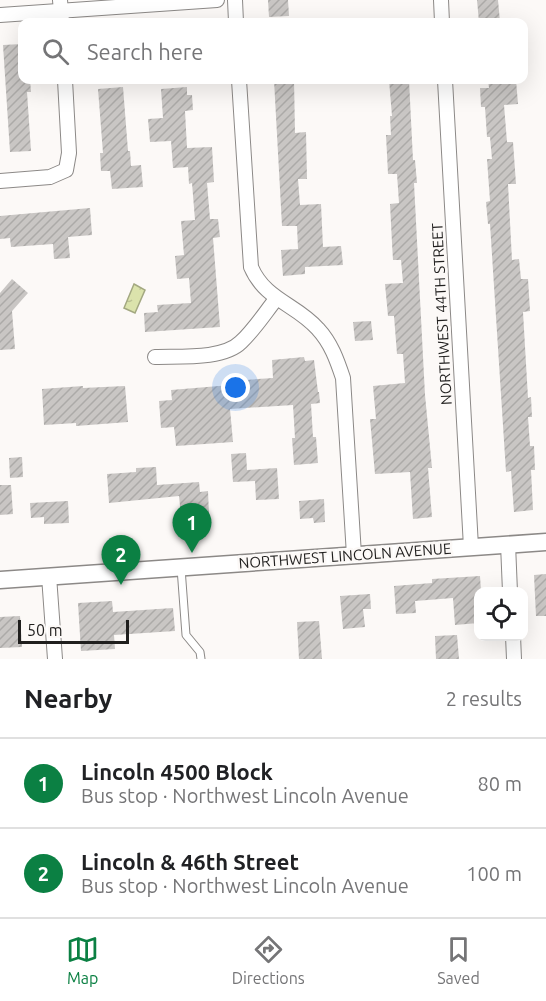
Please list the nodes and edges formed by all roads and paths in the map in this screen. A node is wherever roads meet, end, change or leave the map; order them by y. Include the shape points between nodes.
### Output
1 (217, 0) edge
2 (235, 0) edge
3 (441, 0) edge
4 (61, 11) edge
5 (0, 15) edge
6 (236, 18) edge
7 (442, 18) edge
8 (65, 84) edge
9 (239, 84) edge
10 (445, 84) edge
11 (0, 181) edge
12 (276, 299) junction
13 (155, 357) dead end
14 (546, 542) edge
15 (508, 544) junction
16 (471, 548) junction
17 (354, 555) junction
18 (181, 567) junction
19 (49, 576) junction
20 (0, 580) edge
21 (510, 587) edge
22 (513, 641) edge
23 (55, 659) edge
24 (201, 659) edge
25 (514, 659) edge

1 - 4 street
2 - 6 street
3 - 7 street
4 - 5 street
8 - 11 street via 69,153 66,171 50,177
9 - 12 street via 249,258 256,278
10 - 16 street, NORTHWEST 44TH STREET
12 - 13 street via 230,350
12 - 17 street via 318,328 335,353 343,378
14 - 15 street, NORTHWEST LINCOLN AVENUE
15 - 16 street, NORTHWEST LINCOLN AVENUE
15 - 21 street
16 - 17 street, NORTHWEST LINCOLN AVENUE
17 - 18 street, NORTHWEST LINCOLN AVENUE
18 - 19 street, NORTHWEST LINCOLN AVENUE
18 - 24 lane via 186,635
19 - 20 street, NORTHWEST LINCOLN AVENUE
19 - 23 street
22 - 25 street

